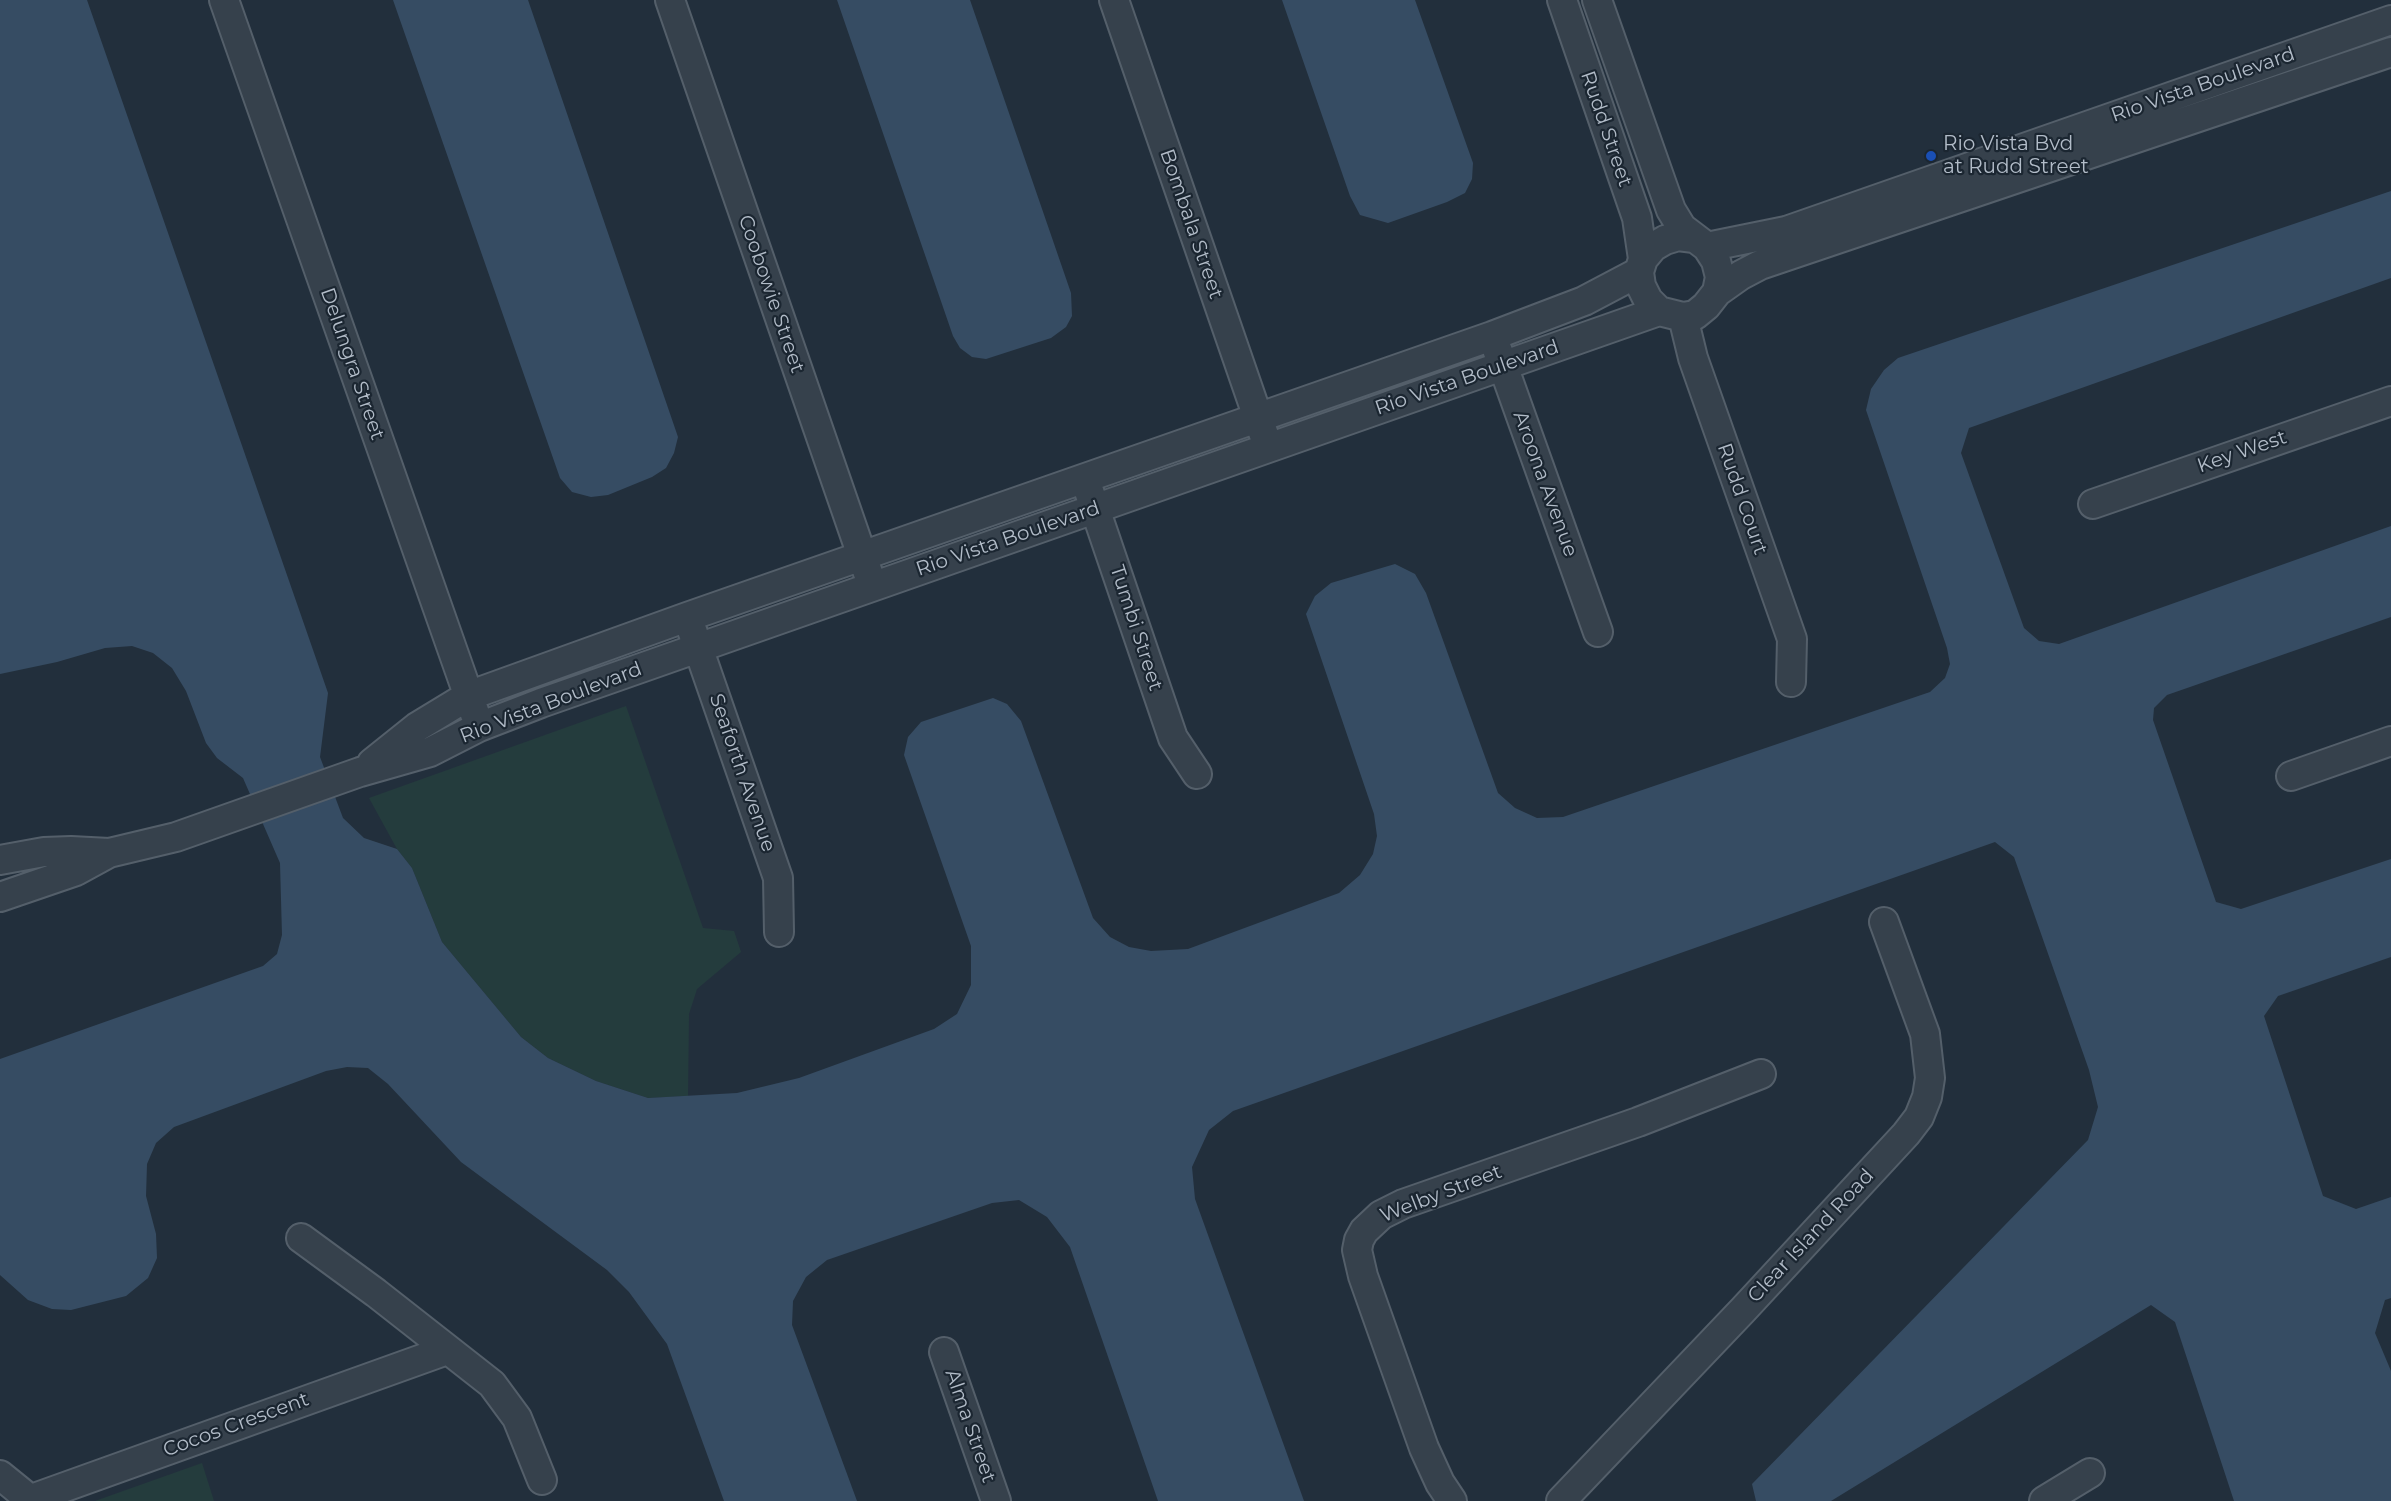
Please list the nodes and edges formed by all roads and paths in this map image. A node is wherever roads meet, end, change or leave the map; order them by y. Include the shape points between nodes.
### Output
1 (224, 0) edge
2 (669, 0) edge
3 (1114, 0) edge
4 (1562, 0) edge
5 (1597, 0) edge
6 (2391, 20) edge
7 (2391, 52) edge
8 (2285, 57) junction
9 (2295, 84) junction
10 (1700, 242) junction
11 (1641, 266) junction
12 (1717, 292) junction
13 (1671, 314) junction
14 (1492, 336) junction
15 (1503, 367) junction
16 (2391, 401) edge
17 (1258, 417) junction
18 (1269, 447) junction
19 (1084, 478) junction
20 (2093, 504) dead end
21 (1096, 508) junction
22 (862, 556) junction
23 (873, 587) junction
24 (687, 617) junction
25 (1598, 632) dead end
26 (698, 649) junction
27 (1791, 682) dead end
28 (468, 696) junction
29 (479, 728) junction
30 (2391, 741) edge
31 (360, 772) junction
32 (1197, 774) dead end
33 (2291, 776) dead end
34 (109, 854) junction
35 (0, 860) edge
36 (0, 897) edge
37 (1884, 922) dead end
38 (779, 932) dead end
39 (1761, 1074) dead end
40 (301, 1238) dead end
41 (447, 1350) junction
42 (944, 1352) dead end
43 (2090, 1473) dead end
44 (0, 1475) edge
45 (542, 1480) dead end
46 (1574, 1497) edge
47 (30, 1500) edge
48 (996, 1501) edge
49 (1452, 1501) edge
50 (2044, 1501) edge

1 - 28 street, Delungra Street
2 - 22 street, Coobowie Street
3 - 17 street, Bombala Street
4 - 11 street, Rudd Street via 1634,211
5 - 10 street, Rudd Street via 1671,210 1682,228
6 - 8 street, Rio Vista Boulevard
7 - 9 street, Rio Vista Boulevard
8 - 9 street
8 - 10 street, Rio Vista Boulevard via 1786,231
9 - 12 street, Rio Vista Boulevard via 1760,265
10 - 11 street via 1678,236 1665,240 1653,247
10 - 12 street via 1716,261 1720,277
11 - 13 street via 1641,286 1648,300
11 - 14 street, Rio Vista Boulevard via 1584,302
12 - 13 street via 1695,315
13 - 15 street, Rio Vista Boulevard via 1596,332
13 - 27 street, Rudd Court via 1693,358 1792,639
14 - 15 street, Aroona Avenue
14 - 17 street, Rio Vista Boulevard
15 - 18 street, Rio Vista Boulevard
15 - 25 street, Aroona Avenue
16 - 20 street, Key West
17 - 18 street, Bombala Street
17 - 19 street, Rio Vista Boulevard
18 - 21 street, Rio Vista Boulevard
19 - 21 street, Tumbi Street
19 - 22 street, Rio Vista Boulevard
21 - 23 street, Rio Vista Boulevard
21 - 32 street, Tumbi Street via 1173,738
22 - 23 street, Coobowie Street
22 - 24 street, Rio Vista Boulevard
23 - 26 street, Rio Vista Boulevard
24 - 26 street, Seaforth Avenue
24 - 28 street, Rio Vista Boulevard
26 - 29 street, Rio Vista Boulevard
26 - 38 street, Seaforth Avenue via 778,878
28 - 29 street, Delungra Street
28 - 31 street, Rio Vista Boulevard via 417,727
29 - 31 street, Rio Vista Boulevard via 430,752
30 - 33 street
31 - 34 street, Rio Vista Boulevard via 176,837
34 - 35 street, Rio Vista Boulevard via 44,852
34 - 36 street, Rio Vista Boulevard via 76,871
37 - 46 street, Clear Island Road via 1925,1034 1929,1059 1927,1097 1919,1117
39 - 49 street, Welby Street via 1638,1122 1403,1204 1381,1215 1364,1231 1357,1250 1363,1276 1424,1448
40 - 41 street
41 - 45 street via 492,1384 517,1418
41 - 47 street, Cocos Crescent
42 - 48 street, Alma Street
43 - 50 street
44 - 47 street

